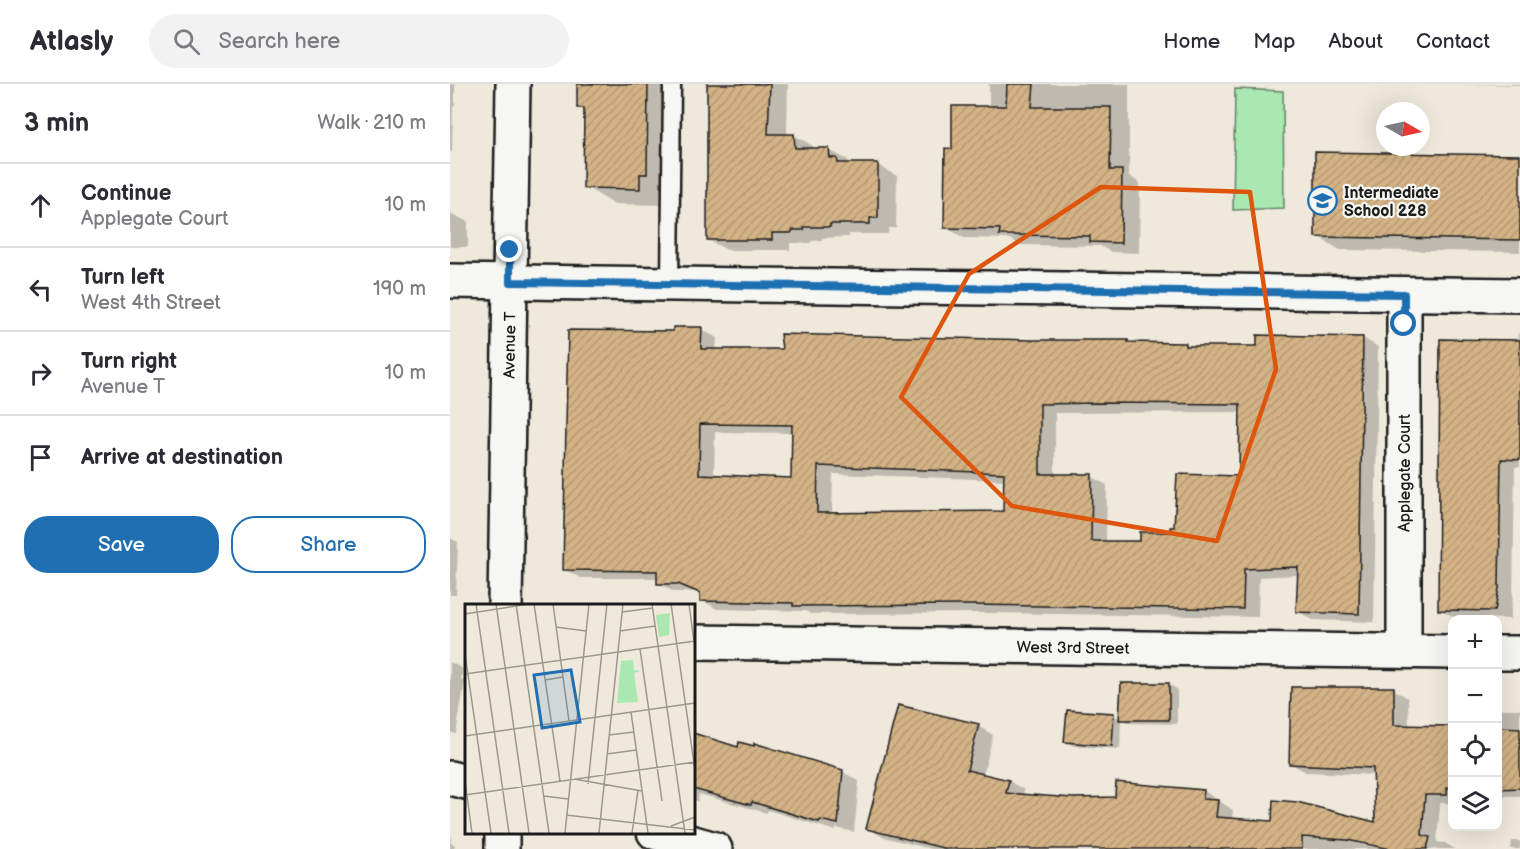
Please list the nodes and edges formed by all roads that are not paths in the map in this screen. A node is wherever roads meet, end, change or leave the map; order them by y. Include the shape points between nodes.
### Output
1 (513, 84) edge
2 (672, 84) edge
3 (450, 281) edge
4 (510, 282) junction
5 (670, 284) junction
6 (1404, 294) junction
7 (1520, 295) edge
8 (505, 604) edge
9 (694, 642) edge
10 (1404, 651) junction
11 (1448, 652) edge
12 (1502, 653) edge
13 (1520, 653) edge
14 (450, 778) edge
15 (465, 782) edge
16 (661, 834) edge
17 (715, 849) edge

1 - 4 street, Avenue T
2 - 5 lane
3 - 4 street
4 - 5 street
4 - 8 street, Avenue T
5 - 6 street
6 - 7 street
6 - 10 street, Applegate Court
9 - 10 street, West 3rd Street
10 - 11 street, West 3rd Street
12 - 13 street
14 - 15 street
16 - 17 street

